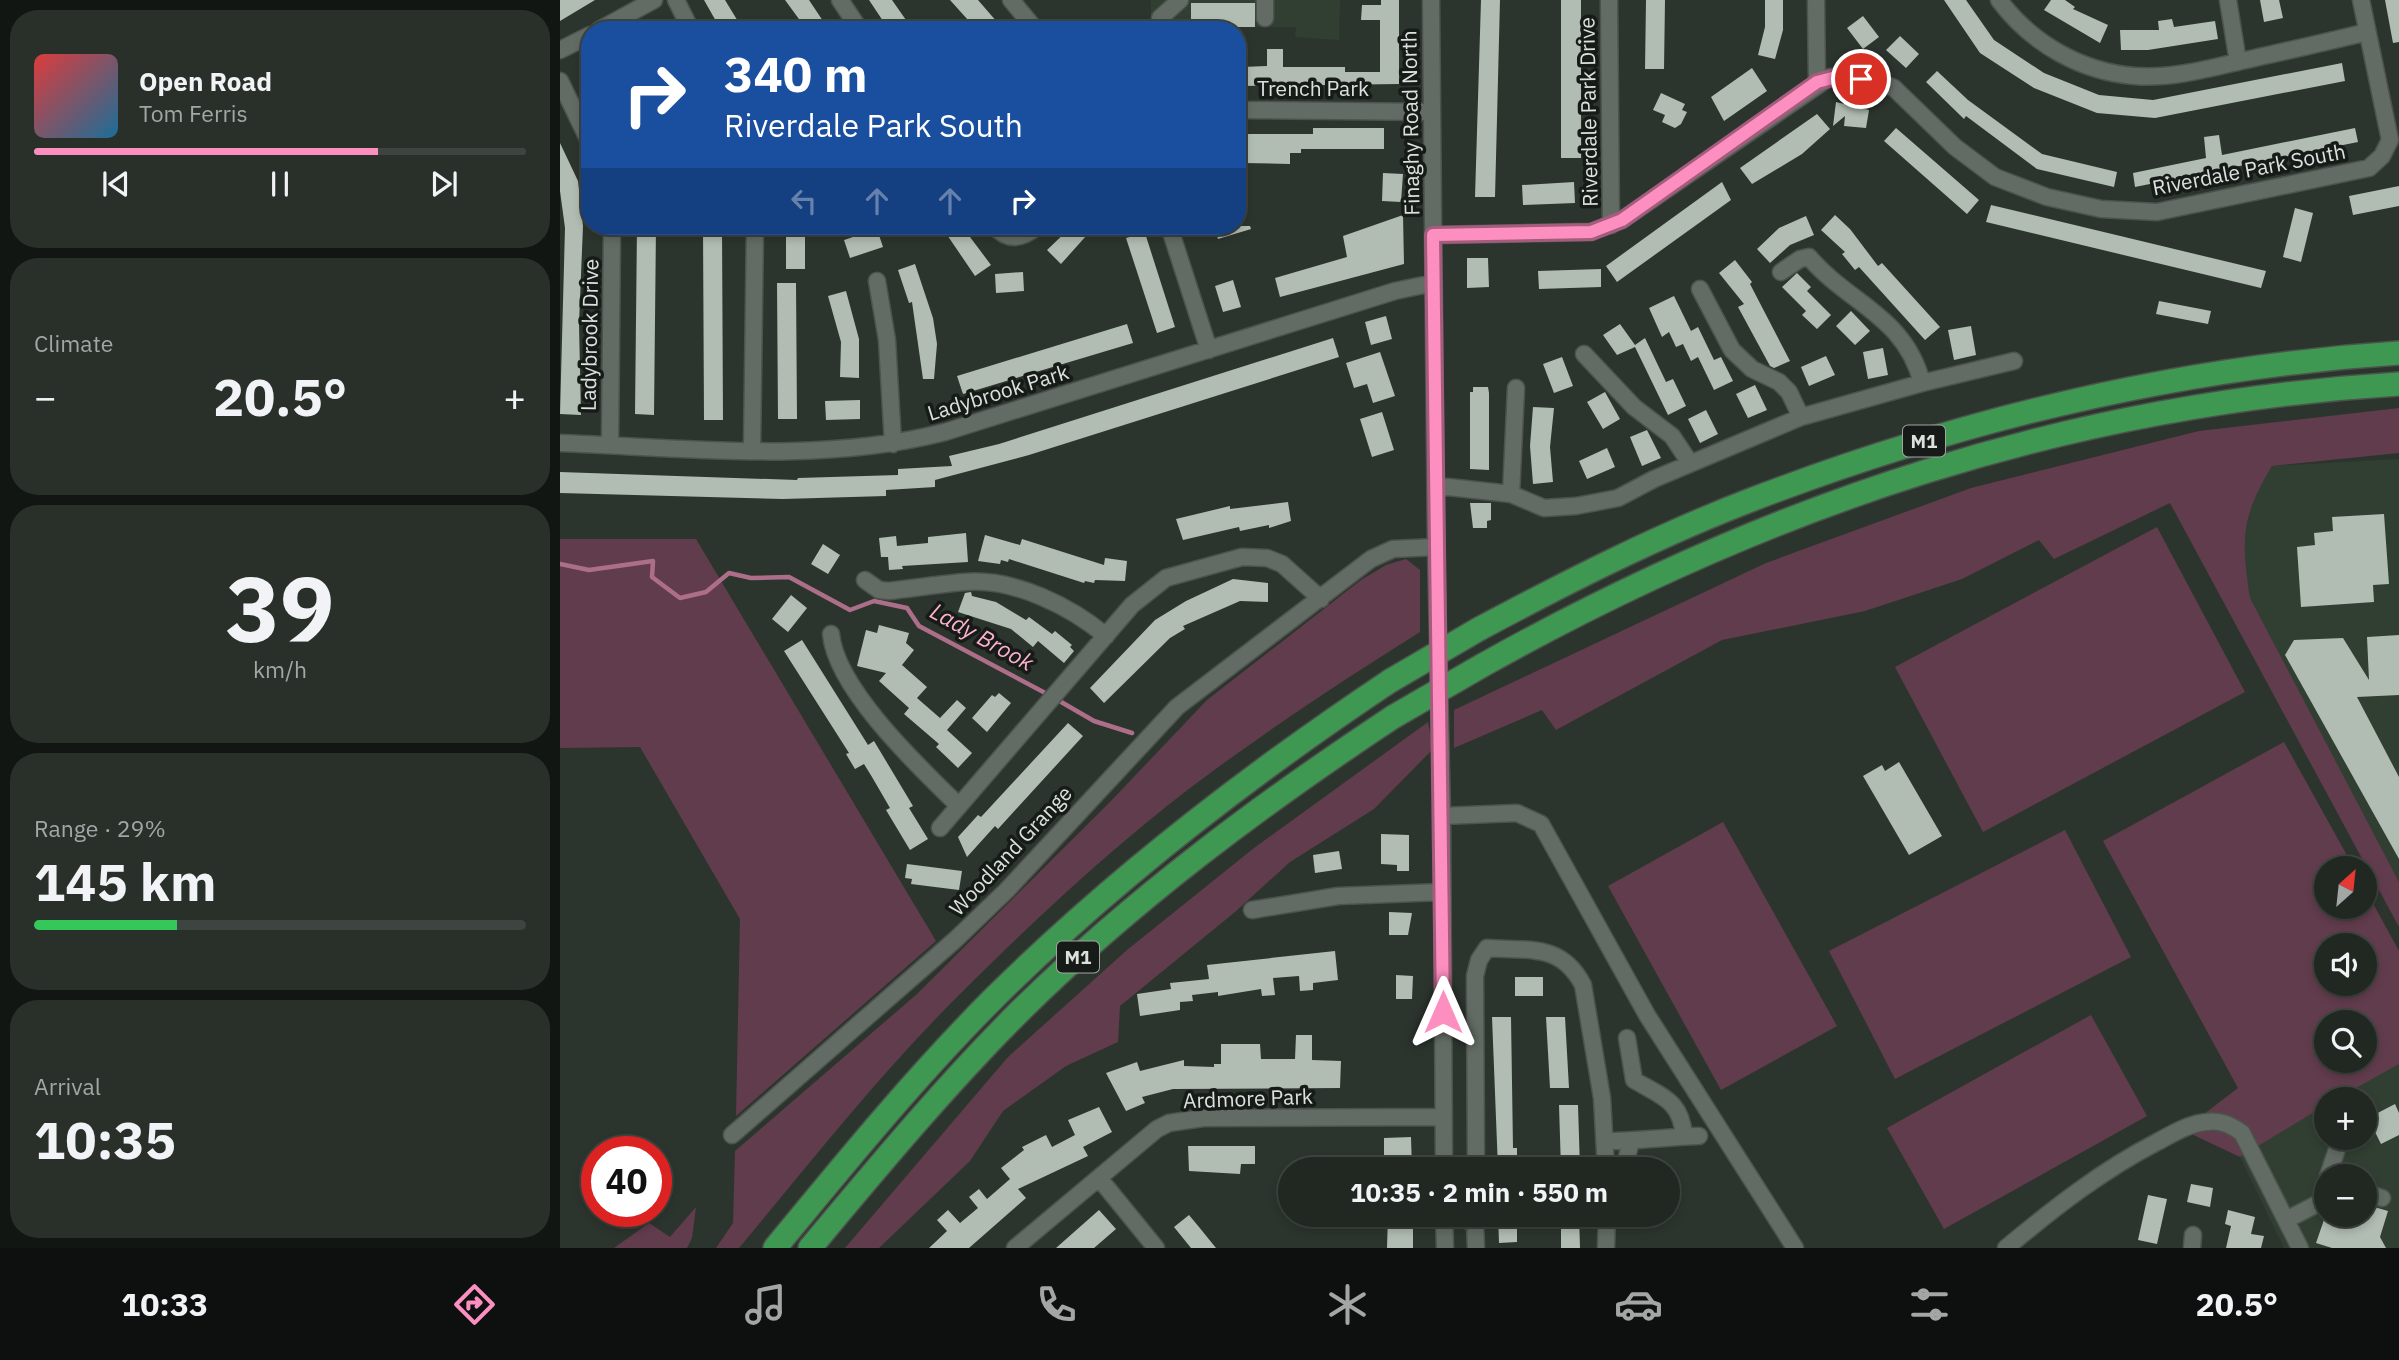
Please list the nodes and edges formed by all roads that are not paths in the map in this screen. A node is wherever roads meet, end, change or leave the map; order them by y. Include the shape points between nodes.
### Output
1 (654, 0) edge
2 (676, 0) edge
3 (840, 0) edge
4 (1011, 0) edge
5 (1180, 0) edge
6 (1265, 0) edge
7 (1431, 0) edge
8 (1609, 0) edge
9 (1816, 0) edge
10 (1999, 0) edge
11 (2228, 0) edge
12 (2361, 0) edge
13 (1160, 18) dead end
14 (1265, 18) dead end
15 (616, 21) edge
16 (686, 21) edge
17 (854, 21) edge
18 (1028, 21) edge
19 (2367, 32) junction
20 (581, 40) edge
21 (560, 50) edge
22 (2238, 62) junction
23 (560, 80) edge
24 (1817, 82) junction
25 (1246, 110) edge
26 (1431, 112) junction
27 (581, 124) edge
28 (1611, 225) junction
29 (612, 235) edge
30 (755, 235) edge
31 (1005, 235) edge
32 (1024, 235) edge
33 (1172, 235) edge
34 (1433, 235) junction
35 (1781, 272) dead end
36 (877, 281) dead end
37 (1433, 283) junction
38 (1700, 289) dead end
39 (1209, 350) junction
40 (2399, 353) edge
41 (1584, 354) dead end
42 (2014, 361) dead end
43 (1922, 383) junction
44 (2399, 384) edge
45 (1516, 388) dead end
46 (1801, 418) junction
47 (560, 443) edge
48 (893, 444) junction
49 (610, 445) junction
50 (752, 450) junction
51 (1690, 463) junction
52 (1436, 488) junction
53 (1511, 494) junction
54 (1436, 547) junction
55 (865, 580) dead end
56 (1321, 598) junction
57 (831, 634) dead end
58 (1106, 636) junction
59 (959, 806) junction
60 (1442, 816) junction
61 (940, 828) dead end
62 (1442, 892) junction
63 (1252, 911) dead end
64 (1627, 1038) dead end
65 (1443, 1117) junction
66 (732, 1135) dead end
67 (1605, 1141) junction
68 (1631, 1141) junction
69 (1444, 1157) edge
70 (1476, 1157) edge
71 (1606, 1157) edge
72 (1627, 1157) edge
73 (1099, 1178) junction
74 (2377, 1196) edge
75 (2382, 1198) dead end
76 (2314, 1206) edge
77 (2286, 1220) junction
78 (1444, 1227) edge
79 (1476, 1227) edge
80 (1607, 1227) edge
81 (775, 1248) edge
82 (810, 1248) edge
83 (1015, 1248) edge
84 (1156, 1248) edge
85 (1445, 1248) edge
86 (1476, 1248) edge
87 (1606, 1248) edge
88 (1796, 1248) edge
89 (2006, 1248) edge
90 (2300, 1248) edge

1 - 15 street
2 - 16 street
3 - 17 street
4 - 18 street
5 - 13 street
6 - 14 street
7 - 26 street, Finaghy Road North
8 - 28 street, Riverdale Park Drive
9 - 24 street
10 - 22 street via 2017,24 2054,51 2094,69 2136,76
11 - 22 street
12 - 19 street
19 - 22 street
19 - 24 street, Riverdale Park South via 2390,140 2369,168 2157,212 2101,209 2046,197 1996,177 1955,147 1894,88 1840,76
20 - 21 street
23 - 27 street
24 - 28 street via 1668,191
25 - 26 street, Trench Park
26 - 34 street, Finaghy Road North
28 - 34 street via 1591,232
29 - 49 street, Ladybrook Drive
30 - 50 street
31 - 32 street
33 - 39 street
34 - 37 street, Finaghy Road North
35 - 43 street via 1809,257 1833,283 1864,302 1912,351
36 - 48 street via 887,340
37 - 39 street, Ladybrook Park
37 - 52 street, Finaghy Road North
38 - 46 street via 1732,350 1752,369 1779,382
39 - 48 street, Ladybrook Park
40 - 81 highway, M1, bridge via 2203,376 2107,394 1845,465 1692,525 1479,629 1390,681 1239,786 1057,937 923,1073
41 - 51 street via 1634,407 1672,436
42 - 43 street
43 - 46 street
44 - 82 highway, M1, bridge via 2187,407 1933,467 1777,523 1572,615 1393,718 1275,798 1171,878 1086,950 989,1043
45 - 53 street
46 - 51 street
47 - 49 street, Ladybrook Park
48 - 50 street, Ladybrook Park
49 - 50 street, Ladybrook Park
51 - 53 street via 1618,498 1576,506 1544,508
52 - 53 street
52 - 54 street, Finaghy Road North
54 - 56 street, Woodland Grange via 1393,549 1371,559
54 - 60 street, Finaghy Road North
55 - 58 street via 889,592 967,581 1013,587 1063,608
56 - 58 street via 1282,564 1242,557 1167,578 1132,605
56 - 66 street, Woodland Grange via 1177,707 973,923
57 - 59 street via 834,651 859,695 915,763
58 - 59 street
59 - 61 street
60 - 62 street, Finaghy Road North
60 - 88 street via 1517,813 1541,824 1647,1015
62 - 63 street via 1338,895
62 - 65 street, Finaghy Road North
64 - 68 street via 1634,1080 1673,1103 1691,1136
65 - 69 street, Finaghy Road North
65 - 73 street, Ardmore Park via 1183,1120 1157,1129
67 - 68 street
67 - 70 street via 1583,985 1576,972 1552,953 1487,948 1475,976
67 - 71 street
68 - 72 street
73 - 83 street, Ardmore Park
73 - 84 street
74 - 75 street
76 - 77 street
77 - 89 street via 2242,1133 2228,1123 2206,1122 2176,1132 2120,1162
77 - 90 street
78 - 85 street
79 - 86 street
80 - 87 street

